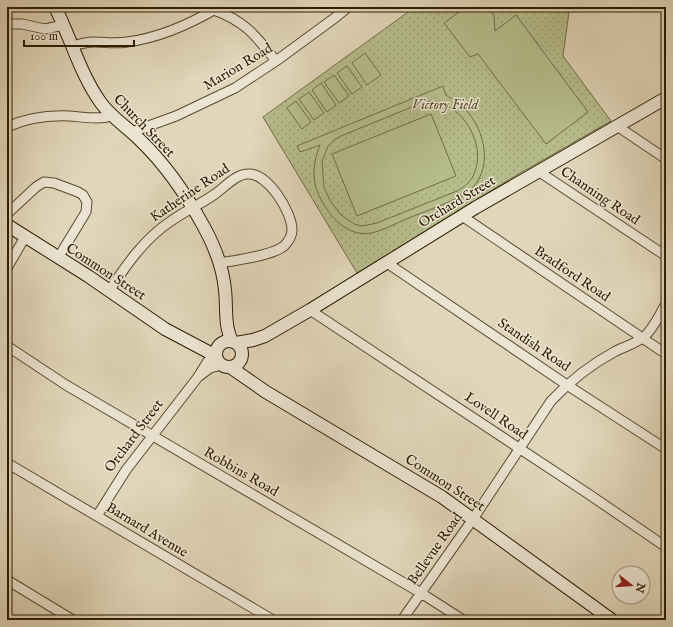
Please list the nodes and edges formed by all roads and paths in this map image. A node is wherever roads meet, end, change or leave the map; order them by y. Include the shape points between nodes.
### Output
1 (55, 7) edge
2 (348, 7) edge
3 (216, 8) edge
4 (7, 24) edge
5 (64, 25) junction
6 (73, 46) junction
7 (276, 61) junction
8 (666, 98) edge
9 (112, 116) junction
10 (617, 126) junction
11 (7, 127) edge
12 (132, 132) junction
13 (666, 159) edge
14 (538, 171) junction
15 (192, 207) junction
16 (7, 214) edge
17 (462, 216) junction
18 (7, 225) edge
19 (25, 237) junction
20 (666, 256) edge
21 (58, 258) junction
22 (220, 263) junction
23 (387, 263) junction
24 (7, 268) edge
25 (109, 291) junction
26 (666, 304) edge
27 (226, 309) junction
28 (310, 310) junction
29 (264, 336) junction
30 (642, 338) junction
31 (190, 342) junction
32 (234, 342) junction
33 (220, 344) junction
34 (7, 346) edge
35 (666, 354) edge
36 (242, 357) junction
37 (221, 361) junction
38 (253, 383) junction
39 (567, 385) junction
40 (152, 436) junction
41 (520, 449) junction
42 (666, 449) edge
43 (7, 463) edge
44 (97, 516) junction
45 (474, 519) junction
46 (666, 547) edge
47 (7, 580) edge
48 (421, 593) junction
49 (73, 620) edge
50 (273, 620) edge
51 (402, 620) edge
52 (463, 620) edge
53 (612, 620) edge

1 - 5 main road, Church Street
2 - 7 street, Marion Road
3 - 6 street via 164,32 139,40 93,42
3 - 7 street via 248,28
4 - 5 street via 45,29
5 - 6 main road, Church Street
6 - 9 main road, Church Street via 91,87
7 - 12 street, Marion Road via 225,94
8 - 10 main road, Orchard Street
9 - 11 street via 96,119 44,117
9 - 12 main road, Church Street
10 - 13 street
10 - 14 main road, Orchard Street
12 - 15 main road, Church Street via 164,167
14 - 17 main road, Orchard Street
14 - 20 street, Channing Road
15 - 22 main road, Church Street via 210,238
15 - 22 street, Katherine Road via 237,178 254,174 270,184 289,216 292,232 284,246 272,252
15 - 25 street, Katherine Road via 141,246
16 - 21 street via 36,186 44,182 54,183 83,195 87,202 86,212
17 - 23 main road, Orchard Street
17 - 30 street, Bradford Road
18 - 19 main road, Common Street
19 - 21 main road, Common Street
19 - 24 street
21 - 25 main road, Common Street
22 - 27 main road, Church Street via 225,284
23 - 28 main road, Orchard Street
23 - 39 street, Standish Road
25 - 31 main road, Common Street via 165,329
26 - 30 street, Bellevue Road via 651,329
27 - 32 main road, Church Street via 229,333
27 - 33 main road, Church Street
28 - 29 main road, Orchard Street
28 - 41 street, Lovell Road
29 - 32 main road, Orchard Street
29 - 36 main road, Orchard Street
30 - 35 street, Bradford Road
30 - 39 street, Bellevue Road via 614,352
31 - 33 main road, Common Street
31 - 37 main road, Common Street
32 - 33 main road via 226,341
32 - 36 main road via 241,347
33 - 37 main road via 216,349
34 - 40 street, Robbins Road via 66,385
36 - 37 main road via 238,364
36 - 38 main road
37 - 38 main road, Common Street
37 - 40 street, Orchard Street via 208,361
38 - 45 main road, Common Street
39 - 41 street, Bellevue Road via 551,402
39 - 42 street, Standish Road
40 - 44 street, Orchard Street via 122,475
40 - 48 street, Robbins Road
41 - 45 street, Bellevue Road
41 - 46 street, Lovell Road
43 - 44 street, Barnard Avenue
44 - 50 street, Barnard Avenue
45 - 48 street, Bellevue Road
45 - 53 main road, Common Street
47 - 49 street
48 - 51 street, Bellevue Road
48 - 52 street, Robbins Road

